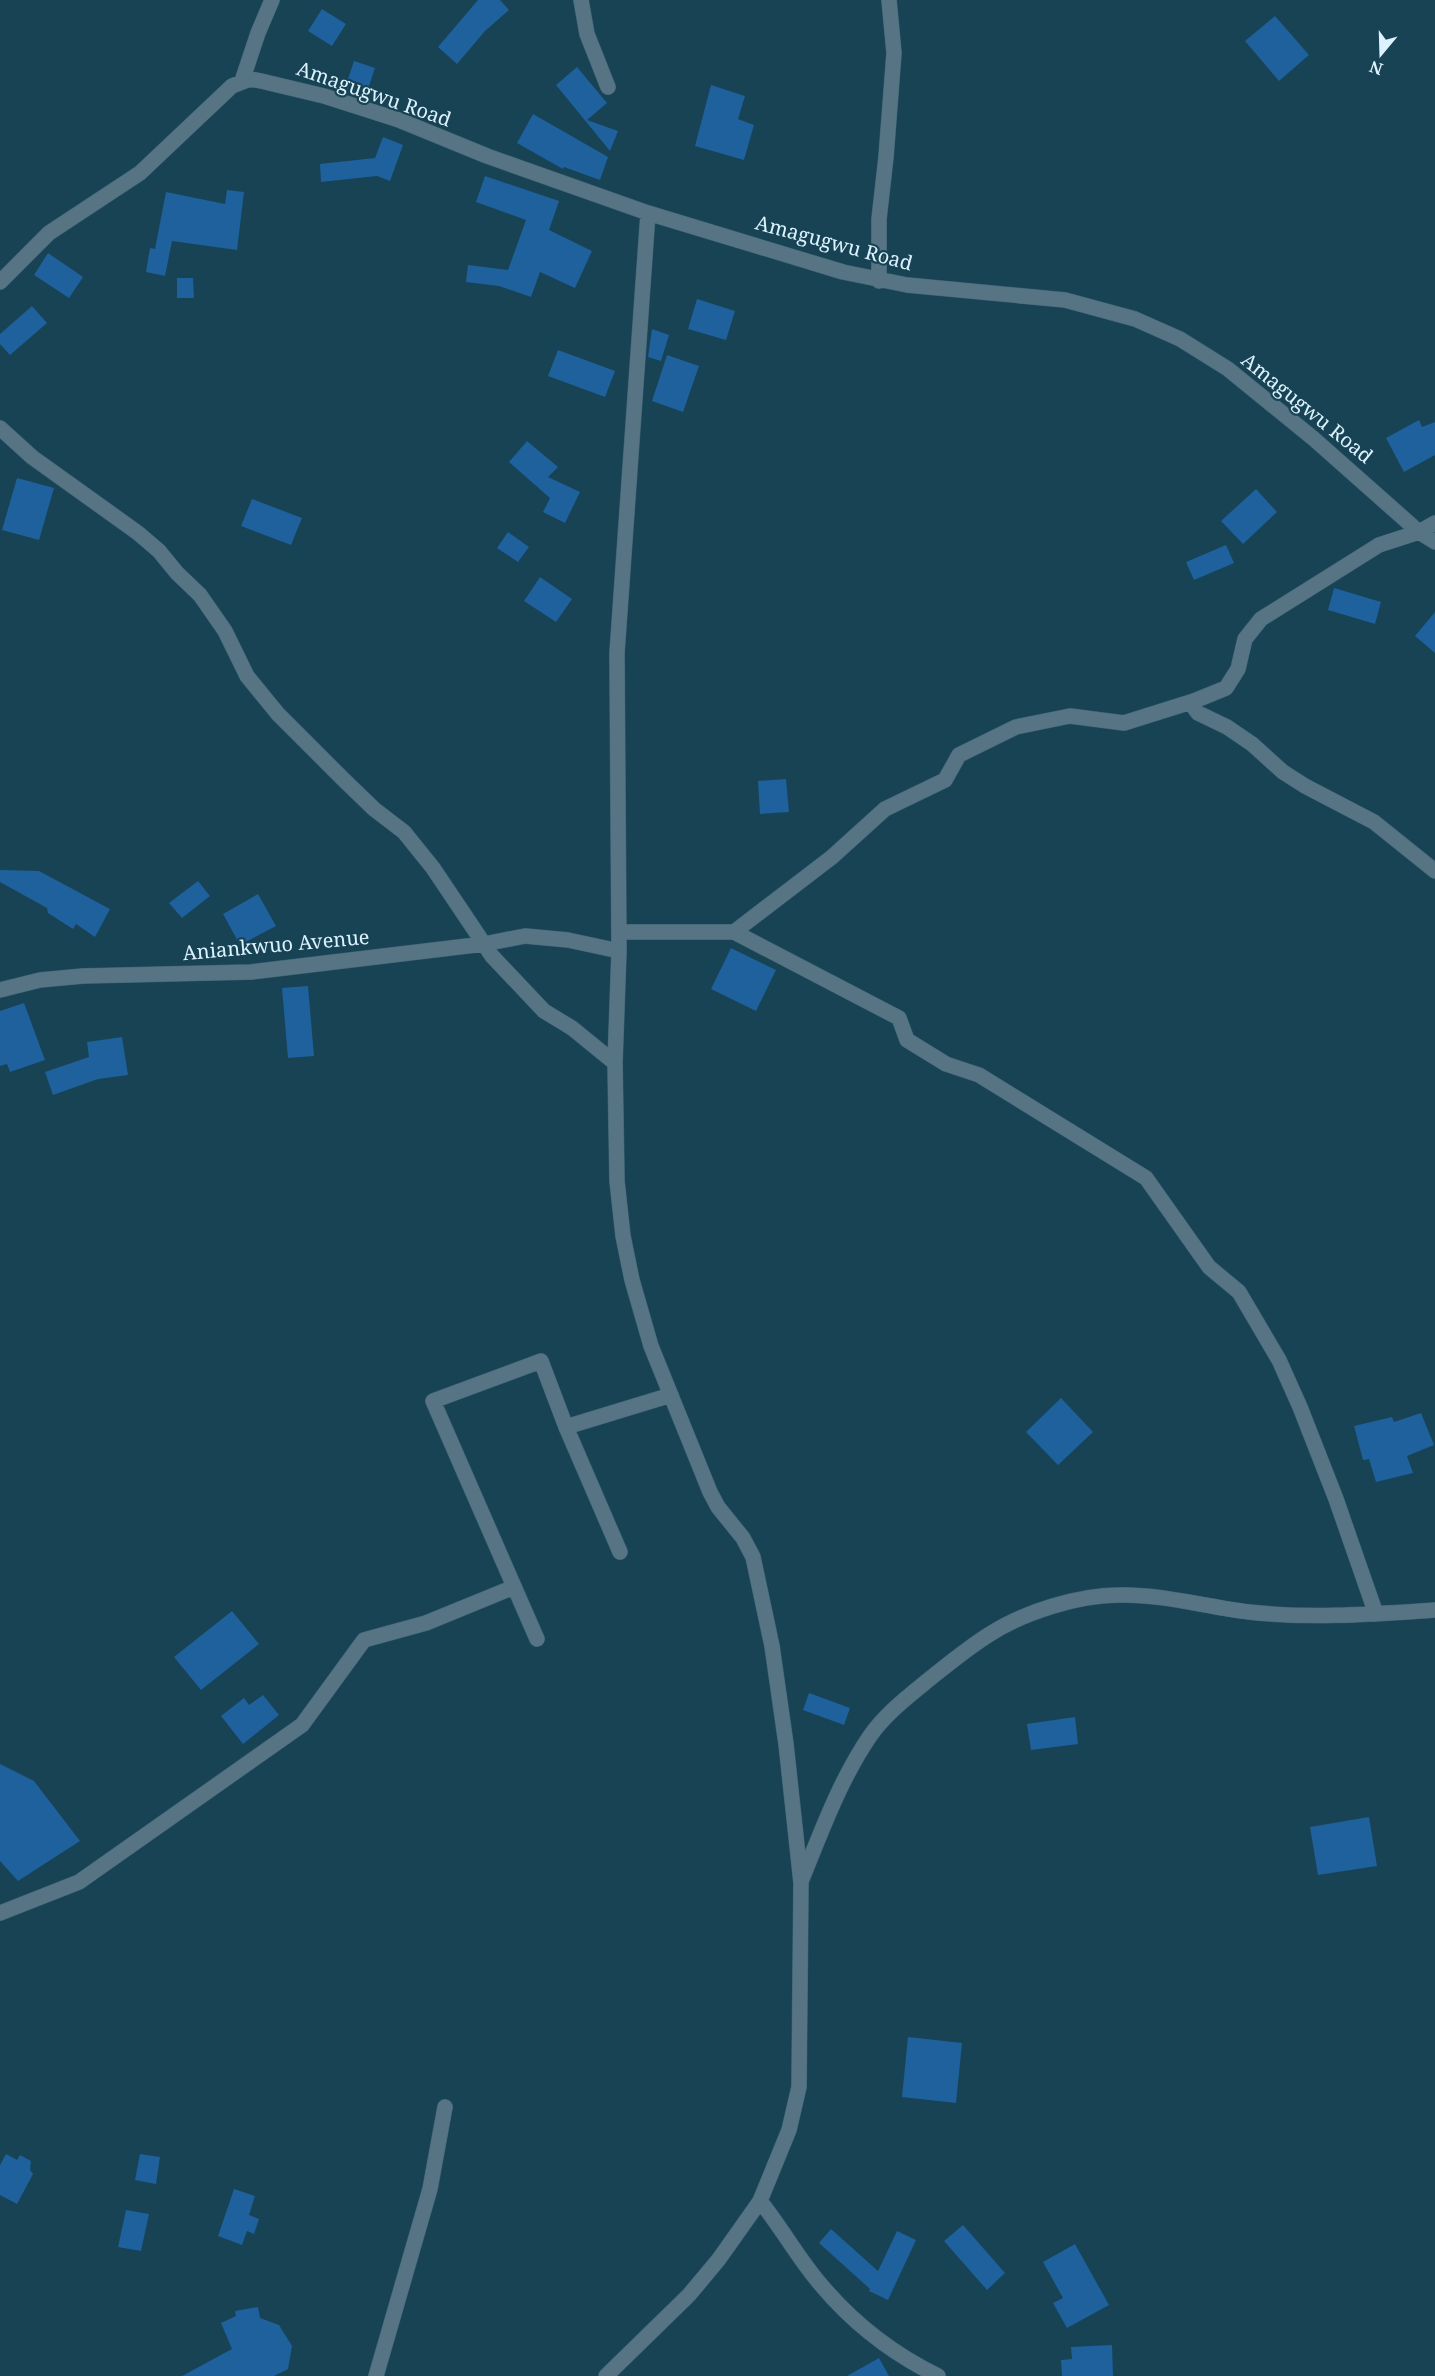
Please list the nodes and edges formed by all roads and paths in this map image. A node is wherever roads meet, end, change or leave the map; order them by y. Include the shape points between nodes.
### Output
1 (272, 0) edge
2 (581, 0) edge
3 (889, 0) edge
4 (242, 81) junction
5 (608, 87) dead end
6 (648, 213) junction
7 (879, 281) junction
8 (0, 282) edge
9 (0, 428) edge
10 (1435, 523) edge
11 (1419, 532) junction
12 (1435, 542) edge
13 (1194, 701) junction
14 (1435, 870) edge
15 (619, 932) junction
16 (734, 932) junction
17 (484, 944) junction
18 (619, 951) junction
19 (0, 990) edge
20 (615, 1064) junction
21 (671, 1395) junction
22 (567, 1427) junction
23 (620, 1552) dead end
24 (514, 1587) junction
25 (1435, 1610) edge
26 (1376, 1614) junction
27 (537, 1639) dead end
28 (801, 1883) junction
29 (0, 1913) edge
30 (445, 2107) dead end
31 (760, 2201) junction
32 (376, 2376) edge
33 (606, 2376) edge
34 (938, 2376) edge

1 - 4 street
2 - 5 street via 586,34
3 - 7 street via 894,53 879,219
4 - 6 street, Amagugwu Road via 268,82 399,120
4 - 8 street via 140,173 50,233
6 - 7 street, Amagugwu Road
6 - 15 street via 617,653
7 - 11 street, Amagugwu Road via 1065,300 1135,319 1180,339 1228,369 1269,402
9 - 17 street via 32,457 138,533 201,595 225,631 247,676 278,714 342,778 404,832
10 - 11 street
11 - 12 street, Amagugwu Road
11 - 13 street via 1379,545 1261,619 1245,639 1238,669 1226,688
13 - 14 street via 1193,708 1198,713 1252,744 1305,786 1374,822
13 - 16 street via 1124,723 1070,716 1016,727 959,755 945,780 885,809 832,857
15 - 16 street
15 - 18 street
16 - 26 street via 899,1018 907,1040 946,1064 979,1075 1146,1178 1209,1267 1239,1292 1279,1360 1319,1452
17 - 18 street, Aniankwuo Avenue via 525,936
17 - 19 street, Aniankwuo Avenue via 250,972 40,980
17 - 20 street via 544,1011 572,1028
18 - 20 street
20 - 21 street via 617,1181 623,1236 651,1346
21 - 22 street
21 - 28 street via 718,1508 753,1557 772,1646
22 - 23 street
22 - 24 street via 541,1361 433,1401
24 - 27 street
24 - 29 street via 426,1623 364,1640 302,1725 79,1882
25 - 26 street
26 - 28 street via 1308,1617 1119,1595 1072,1601 1022,1618 973,1645 904,1699 871,1734 845,1776
28 - 31 street via 799,2087 789,2130
30 - 32 street via 430,2189
31 - 33 street via 689,2295
31 - 34 street via 821,2286 864,2330

